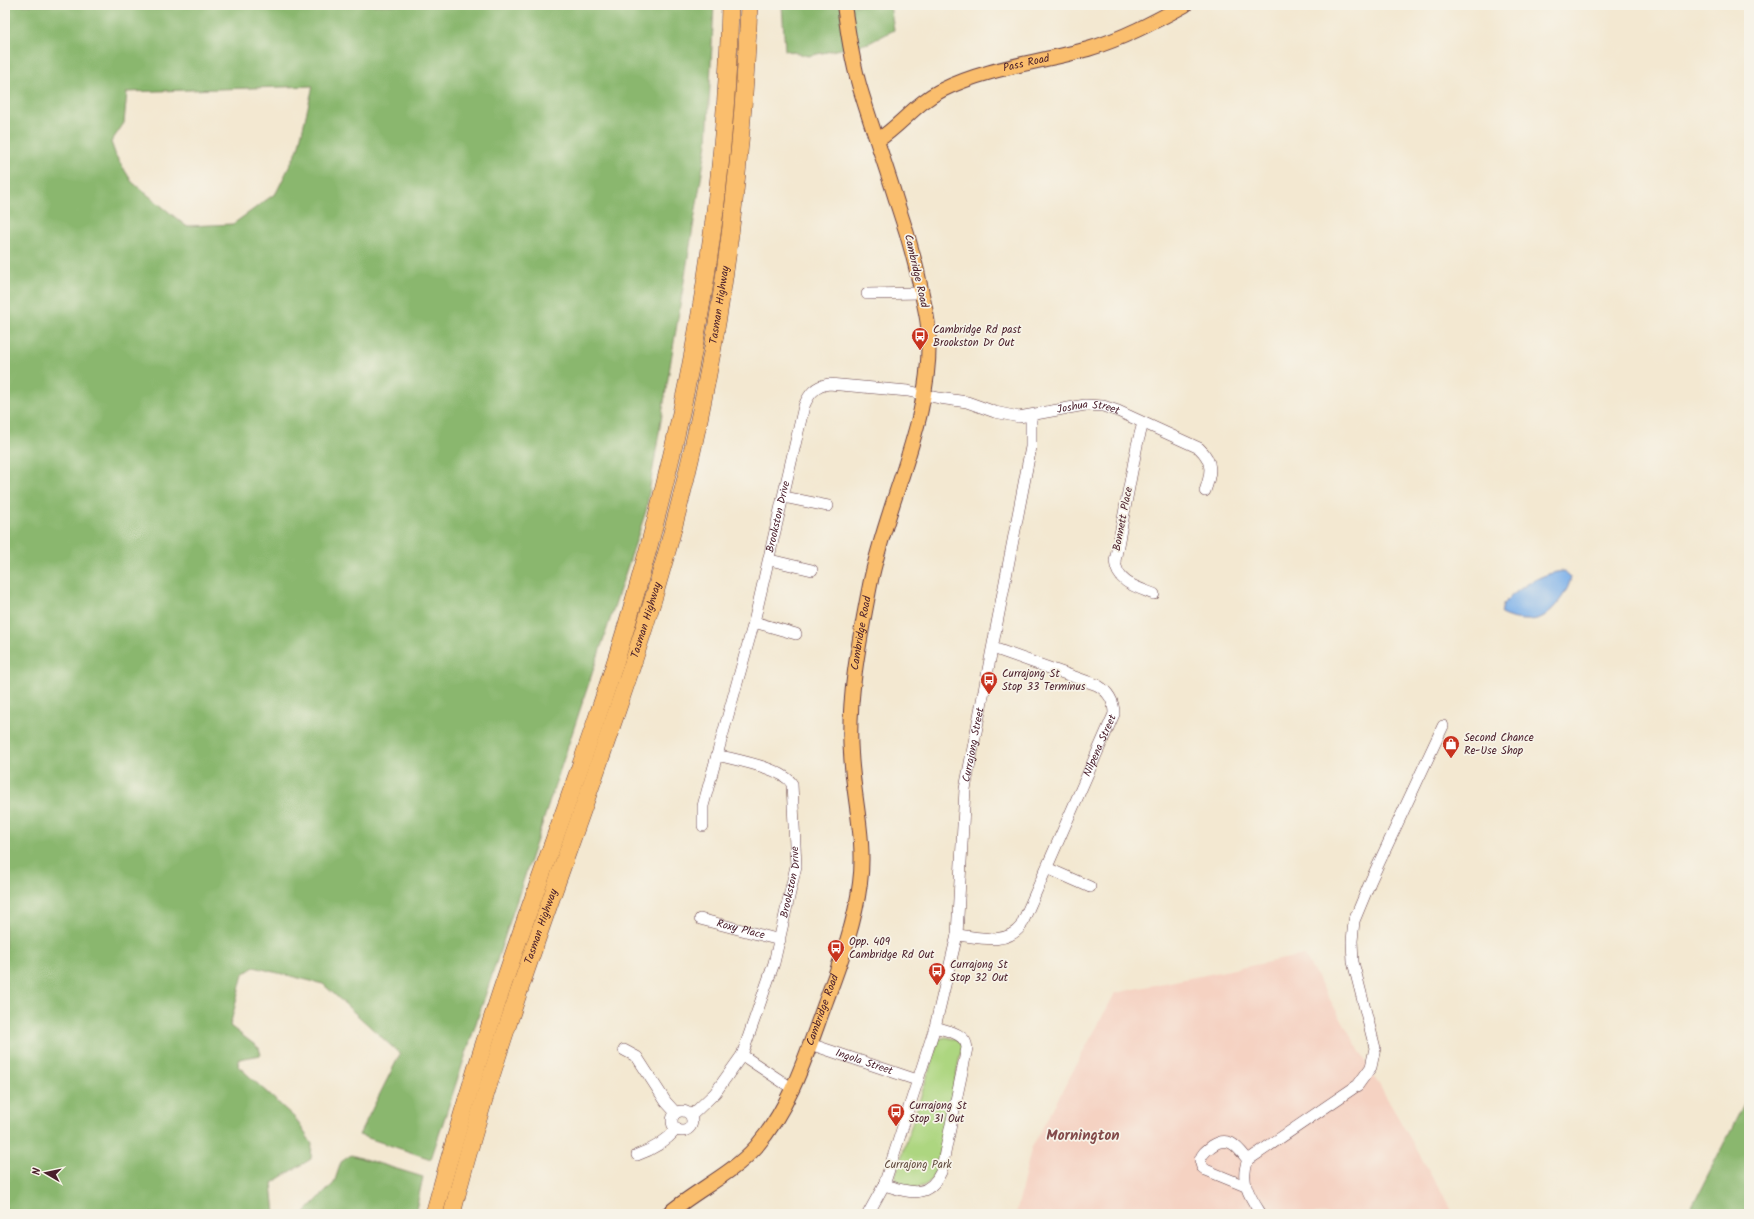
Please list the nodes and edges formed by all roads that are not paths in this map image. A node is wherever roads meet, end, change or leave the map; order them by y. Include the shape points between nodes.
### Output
1 (730, 5) edge
2 (749, 5) edge
3 (844, 5) edge
4 (1185, 5) edge
5 (878, 140) junction
6 (922, 293) junction
7 (867, 294) dead end
8 (924, 394) junction
9 (1031, 416) junction
10 (1143, 423) junction
11 (1205, 492) dead end
12 (784, 497) junction
13 (828, 506) dead end
14 (770, 560) junction
15 (812, 570) dead end
16 (1154, 594) dead end
17 (754, 622) junction
18 (796, 634) dead end
19 (993, 648) junction
20 (1443, 726) dead end
21 (718, 755) junction
22 (703, 826) dead end
23 (1047, 868) junction
24 (1090, 887) dead end
25 (700, 919) dead end
26 (956, 935) junction
27 (780, 940) junction
28 (935, 1027) junction
29 (810, 1044) junction
30 (624, 1050) dead end
31 (742, 1055) junction
32 (917, 1080) junction
33 (793, 1090) junction
34 (676, 1113) junction
35 (691, 1116) junction
36 (676, 1129) junction
37 (637, 1155) dead end
38 (1248, 1160) junction
39 (884, 1185) junction
40 (1245, 1186) junction
41 (434, 1214) edge
42 (452, 1214) edge
43 (668, 1214) edge
44 (868, 1214) edge
45 (1261, 1214) edge

1 - 41 highway, Tasman Highway via 717,197 697,328 657,518 624,635 481,1049
2 - 42 highway, Tasman Highway via 741,138 731,224 719,310 682,494 634,659 512,1014
3 - 5 main road, Cambridge Road via 849,41 860,86
4 - 5 main road, Pass Road via 1155,22 1089,49 977,76 942,90 921,103 894,129
5 - 6 main road, Cambridge Road via 915,258
6 - 7 street
6 - 8 main road, Cambridge Road via 928,325
8 - 9 street, Joshua Street via 967,402 1006,415
8 - 12 street, Brookston Drive via 829,384 812,391 804,406
8 - 29 main road, Cambridge Road via 907,464 880,541 870,585 853,696 851,752 862,850 860,882 853,921
9 - 10 street, Joshua Street via 1094,405 1110,408
9 - 19 street, Currajong Street via 1031,447
10 - 11 street, Joshua Street via 1193,445 1204,453 1210,464
10 - 16 street, Bonnett Place via 1115,561 1122,579 1130,585
12 - 13 street
12 - 14 street, Brookston Drive
14 - 15 street
14 - 17 street, Brookston Drive
17 - 18 street
17 - 21 street, Brookston Drive
19 - 23 street, Nilpena Street via 1098,685 1109,694 1114,708 1112,720
19 - 26 street, Currajong Street via 965,789
20 - 38 street via 1362,898 1354,921 1353,962 1374,1040 1371,1067 1358,1085
21 - 22 street, Brookston Drive via 703,806
21 - 27 street, Brookston Drive via 778,772 790,779 792,784 796,866
23 - 24 street
23 - 26 street, Nilpena Street via 1021,926 1014,935 998,939
25 - 27 street, Roxy Place
26 - 28 street, Currajong Street
27 - 31 street, Brookston Drive
28 - 32 street, Currajong Street
28 - 39 street via 960,1036 965,1040 967,1048 941,1172 934,1184 922,1192
29 - 32 street, Ingola Street
29 - 33 main road, Cambridge Road
30 - 34 street via 637,1058
31 - 33 street
31 - 35 street, Brookston Drive via 715,1093
32 - 39 street, Currajong Street
33 - 43 main road, Cambridge Road via 778,1117 744,1160
34 - 35 street via 684,1111
34 - 36 street via 672,1121
35 - 36 street via 692,1123 689,1128 683,1131
36 - 37 street via 648,1151
38 - 40 street via 1244,1173
38 - 40 street via 1233,1143 1224,1141 1218,1142 1204,1152 1200,1160 1206,1170
39 - 44 street, Currajong Street
40 - 45 street

